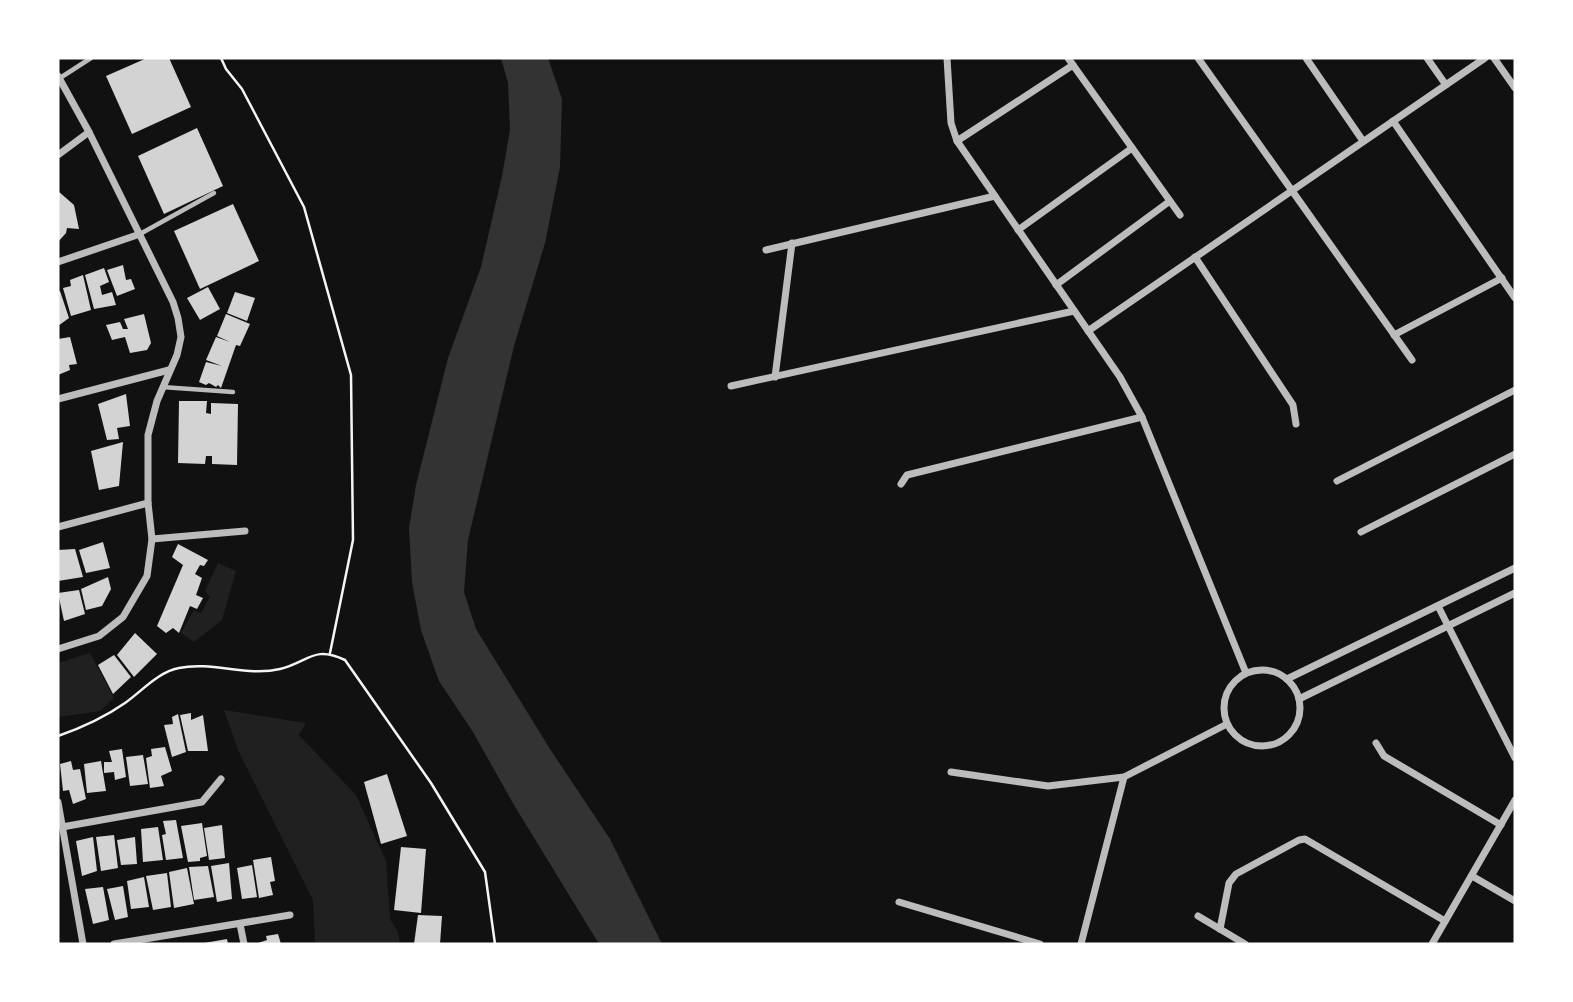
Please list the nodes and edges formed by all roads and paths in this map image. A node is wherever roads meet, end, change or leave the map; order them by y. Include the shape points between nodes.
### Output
1 (91, 58) edge
2 (221, 58) edge
3 (947, 58) edge
4 (1068, 58) edge
5 (1198, 58) edge
6 (1306, 58) edge
7 (1427, 58) edge
8 (1485, 58) edge
9 (1494, 58) edge
10 (1073, 65) junction
11 (59, 77) edge
12 (1446, 85) junction
13 (1515, 88) edge
14 (1393, 121) junction
15 (89, 132) junction
16 (957, 141) junction
17 (1363, 141) junction
18 (1132, 148) junction
19 (58, 155) edge
20 (1292, 190) junction
21 (214, 193) dead end
22 (995, 196) junction
23 (1170, 201) junction
24 (1180, 215) dead end
25 (1018, 230) junction
26 (140, 234) junction
27 (792, 243) junction
28 (766, 250) dead end
29 (1195, 257) junction
30 (58, 262) edge
31 (1502, 278) junction
32 (1056, 285) junction
33 (1515, 298) edge
34 (1074, 311) junction
35 (1088, 331) junction
36 (1394, 335) junction
37 (1412, 360) dead end
38 (169, 370) junction
39 (775, 377) junction
40 (731, 386) dead end
41 (162, 387) junction
42 (1515, 390) edge
43 (233, 392) dead end
44 (58, 399) edge
45 (1142, 417) junction
46 (1296, 424) dead end
47 (1515, 454) edge
48 (1337, 481) dead end
49 (901, 484) dead end
50 (148, 503) junction
51 (58, 527) edge
52 (245, 531) dead end
53 (1361, 532) dead end
54 (152, 539) junction
55 (1515, 568) edge
56 (1515, 593) edge
57 (1438, 606) junction
58 (1447, 626) junction
59 (58, 649) edge
60 (330, 653) junction
61 (1246, 673) junction
62 (1287, 679) junction
63 (1299, 699) junction
64 (1227, 724) junction
65 (58, 736) edge
66 (1376, 743) dead end
67 (1515, 758) edge
68 (951, 772) dead end
69 (1124, 777) junction
70 (221, 779) dead end
71 (1515, 800) edge
72 (58, 802) edge
73 (1501, 825) junction
74 (62, 827) junction
75 (1472, 876) junction
76 (1515, 901) edge
77 (900, 902) dead end
78 (290, 915) dead end
79 (1198, 916) dead end
80 (1445, 921) junction
81 (240, 924) junction
82 (1220, 929) junction
83 (83, 944) edge
84 (114, 944) edge
85 (244, 944) edge
86 (495, 944) edge
87 (1040, 944) edge
88 (1081, 944) edge
89 (1245, 944) edge
90 (1432, 944) edge

1 - 11 lane
2 - 60 path via 243,89 304,207 351,376 353,540
3 - 16 street via 950,123
4 - 10 street
5 - 20 street
6 - 17 street
7 - 12 street
8 - 12 street
9 - 13 street
10 - 16 street
10 - 18 street
11 - 15 street
12 - 14 street
14 - 17 street
14 - 31 street
15 - 19 street
15 - 26 street
16 - 22 street
17 - 20 street
18 - 23 street
18 - 25 street
20 - 29 street
20 - 36 street
21 - 26 lane
22 - 25 street
22 - 27 street
23 - 24 street
23 - 32 street
25 - 32 street
26 - 30 street
26 - 38 street via 178,318 181,337
27 - 28 street
27 - 39 street
29 - 35 street
29 - 46 street via 1293,405
31 - 33 street
31 - 36 street
32 - 34 street
34 - 35 street
34 - 39 street
35 - 45 street
36 - 37 street
38 - 41 street
38 - 44 street
39 - 40 street
41 - 43 lane
41 - 50 street via 148,435
42 - 48 street
45 - 49 street via 907,475
45 - 61 street
47 - 53 street
50 - 51 street
50 - 54 street
52 - 54 street
54 - 59 street via 147,576 123,617 99,636
55 - 57 street
56 - 58 street
57 - 58 street
57 - 62 street
58 - 63 street
58 - 67 street
60 - 65 path via 258,672 211,666 178,668 161,675 124,705
60 - 86 path via 345,660 431,783 485,872
61 - 62 street via 1274,672
61 - 64 street via 1228,689 1224,701
62 - 63 street
63 - 64 street via 1292,731 1274,744 1252,745
64 - 69 street
66 - 73 street via 1384,757
68 - 69 street via 1048,786
69 - 88 street
70 - 74 street via 202,803
71 - 73 street
72 - 74 street
73 - 75 street
74 - 83 street
75 - 76 street
75 - 80 street
77 - 87 street
78 - 81 street
79 - 82 street
80 - 82 street via 1305,839 1236,874 1229,883
80 - 90 street
81 - 84 street
81 - 85 street
82 - 89 street

